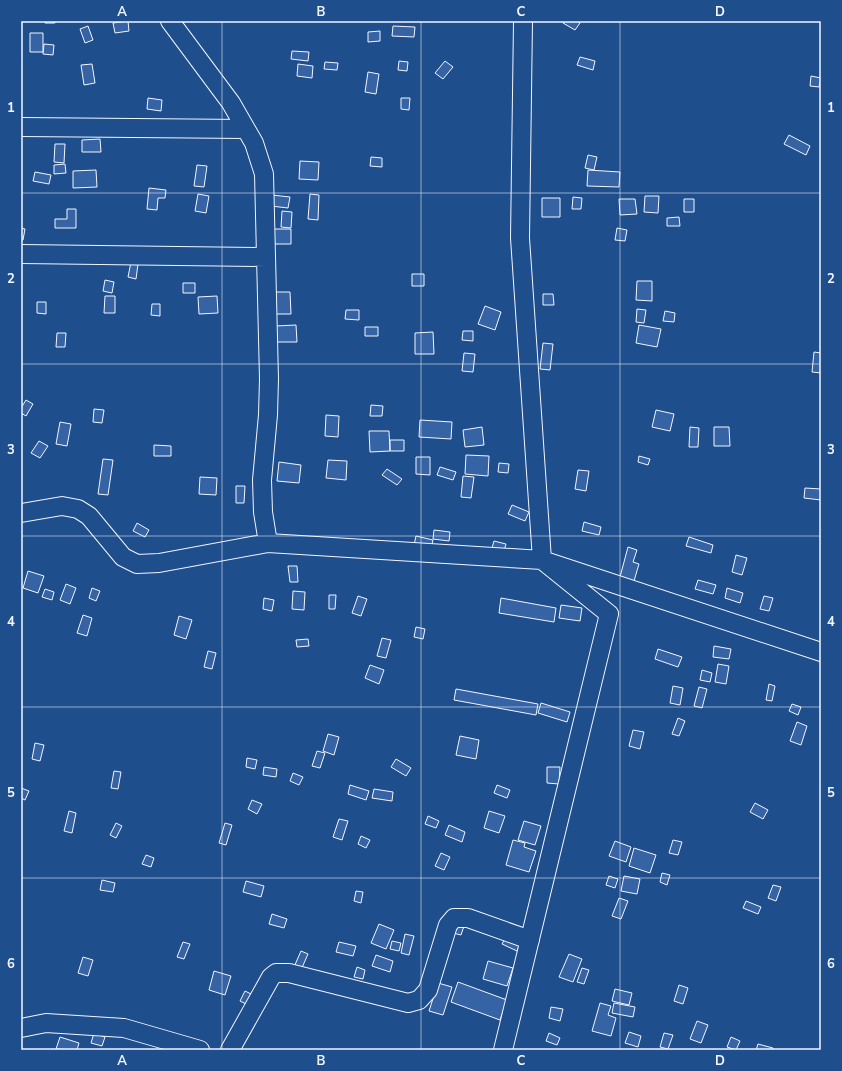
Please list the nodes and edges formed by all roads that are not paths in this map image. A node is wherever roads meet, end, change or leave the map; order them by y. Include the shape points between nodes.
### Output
1 (170, 21) edge
2 (523, 21) edge
3 (21, 127) edge
4 (246, 128) junction
5 (21, 254) edge
6 (266, 257) junction
7 (21, 513) edge
8 (268, 544) junction
9 (542, 560) junction
10 (821, 652) edge
11 (530, 940) junction
12 (21, 1028) edge
13 (200, 1050) edge
14 (230, 1050) edge
15 (503, 1050) edge

1 - 4 street via 231,103
2 - 9 street via 520,238
3 - 4 street
4 - 6 street via 264,174
5 - 6 street
6 - 8 street via 269,379 262,499
7 - 8 street via 62,506 78,509 89,516 123,557 137,564 159,563
8 - 9 street
9 - 10 street
9 - 11 street via 609,614
11 - 14 street via 468,918 454,918 448,925 428,990 419,1000 408,1003 289,973 276,973 271,977
11 - 15 street
12 - 13 street via 46,1023 124,1028

